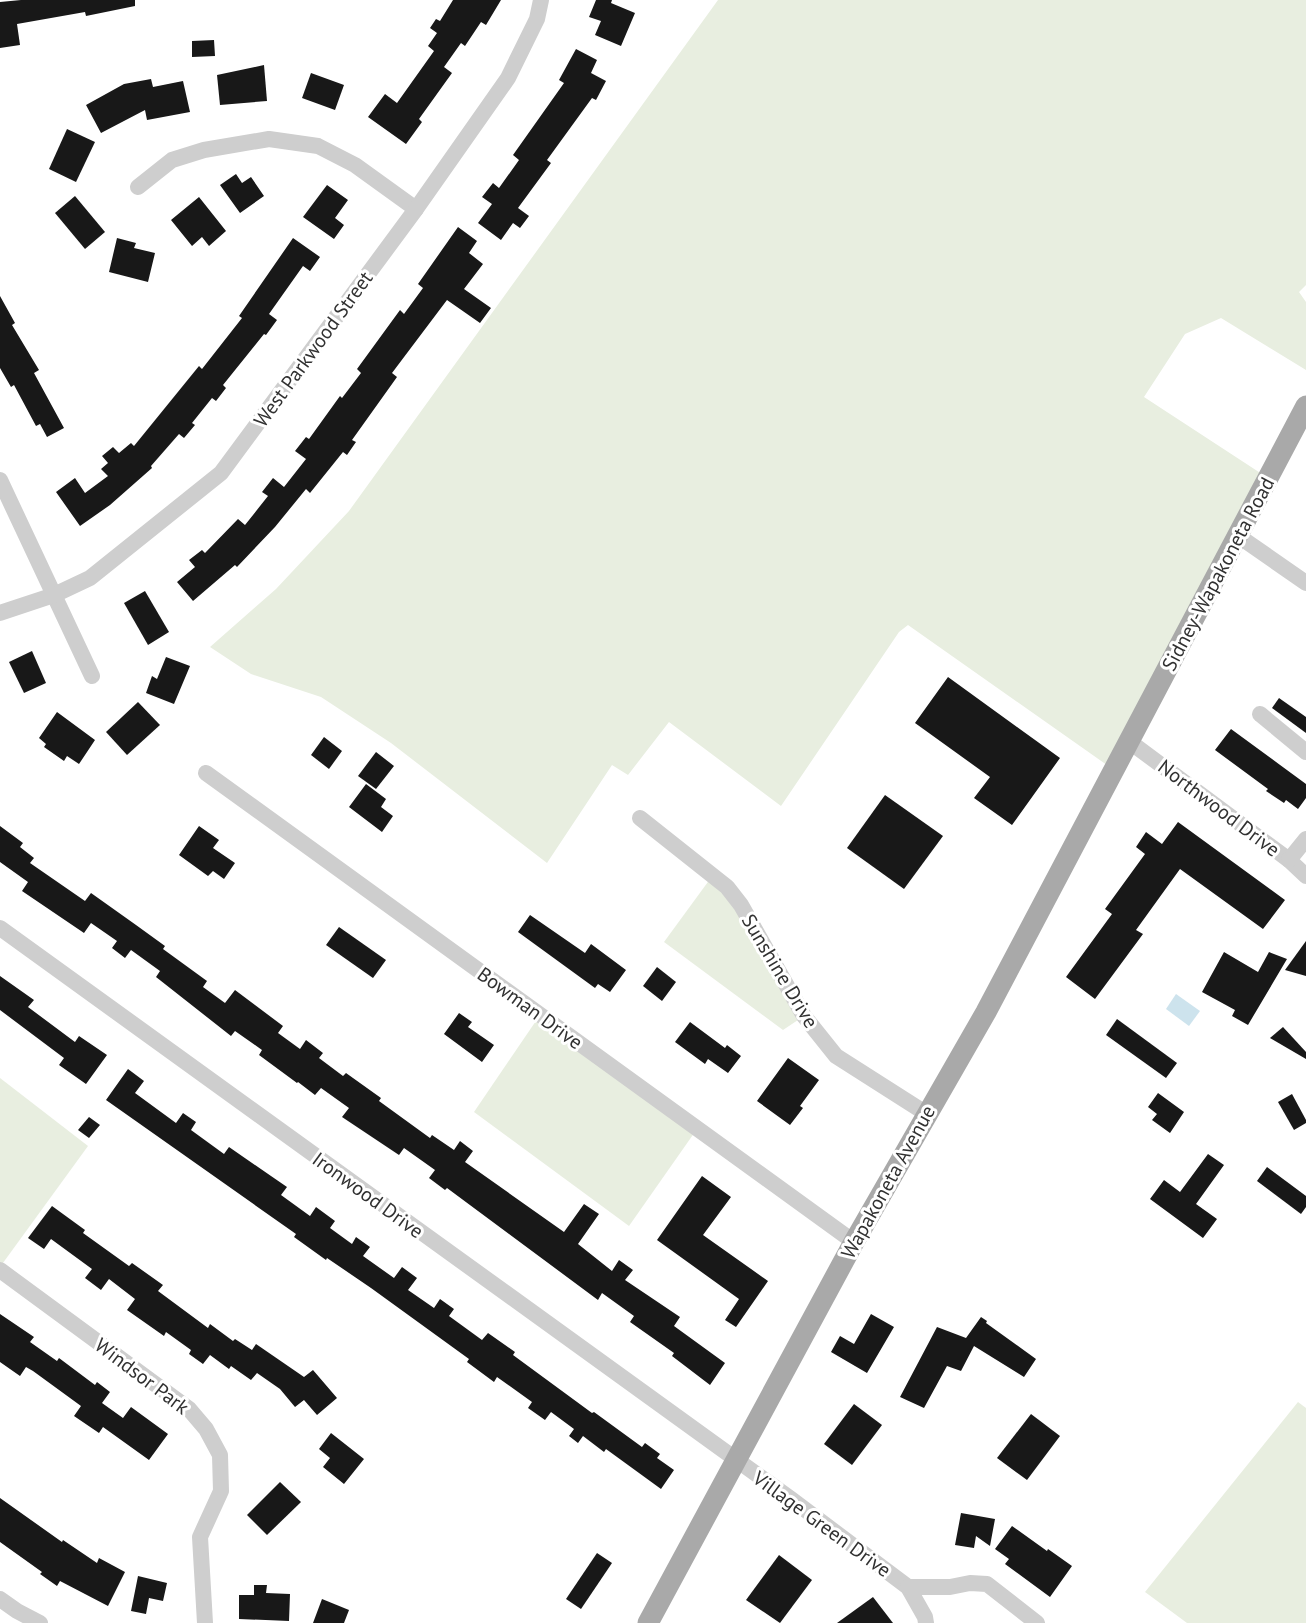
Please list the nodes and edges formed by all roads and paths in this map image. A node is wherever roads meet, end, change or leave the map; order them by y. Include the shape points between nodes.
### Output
1 (541, 0) edge
2 (138, 188) dead end
3 (416, 209) junction
4 (1306, 406) edge
5 (0, 480) edge
6 (1237, 535) junction
7 (1306, 584) edge
8 (54, 595) junction
9 (0, 613) edge
10 (92, 676) dead end
11 (1260, 714) dead end
12 (1130, 742) junction
13 (1306, 752) edge
14 (206, 772) dead end
15 (640, 818) dead end
16 (1306, 839) edge
17 (1289, 861) junction
18 (1306, 876) edge
19 (0, 928) edge
20 (927, 1114) junction
21 (854, 1242) junction
22 (0, 1270) edge
23 (736, 1461) junction
24 (908, 1587) junction
25 (0, 1599) edge
26 (40, 1623) edge
27 (205, 1623) edge
28 (648, 1623) edge
29 (926, 1623) edge
30 (1037, 1623) edge

1 - 3 street, West Parkwood Street via 537,19 508,78
2 - 3 street via 172,160 204,150 269,139 318,146 355,165
3 - 8 street, West Parkwood Street via 221,473 90,578
4 - 6 main road, Sidney-Wapakoneta Road
5 - 8 street
6 - 7 street
6 - 12 main road, Sidney-Wapakoneta Road
8 - 9 street, West Parkwood Street
8 - 10 street
11 - 13 street
12 - 17 street, Northwood Drive
12 - 20 main road, Wapakoneta Avenue
14 - 21 street, Bowman Drive
15 - 20 street, Sunshine Drive via 727,887 804,1016 836,1056
16 - 17 street
17 - 18 street, Northwood Drive
19 - 23 street, Ironwood Drive
20 - 21 main road, Wapakoneta Avenue
21 - 23 main road, Wapakoneta Avenue
22 - 27 street, Windsor Park via 189,1409 206,1429 220,1455 221,1491 200,1537
23 - 24 street, Village Green Drive
23 - 28 main road, Wapakoneta Avenue
24 - 29 street, Village Green Drive
24 - 30 street, Village Green Drive via 987,1584
25 - 26 street

